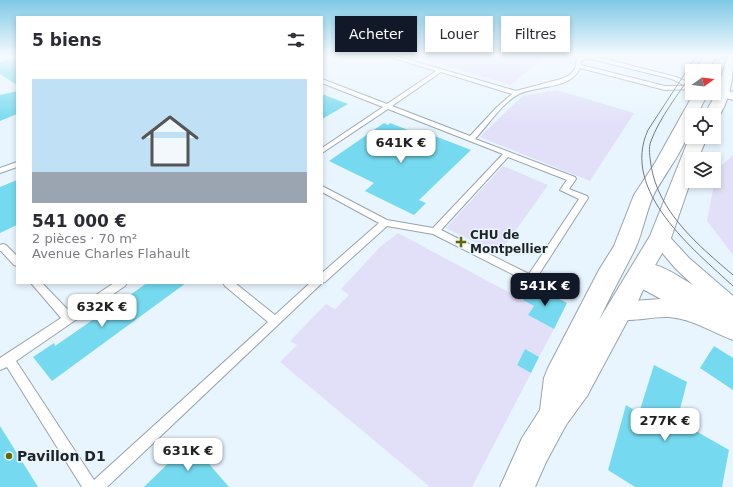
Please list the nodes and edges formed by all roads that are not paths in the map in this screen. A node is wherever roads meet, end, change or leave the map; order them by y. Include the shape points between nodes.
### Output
1 (430, 78) edge
2 (466, 78) edge
3 (568, 78) edge
4 (625, 78) edge
5 (673, 78) edge
6 (323, 80) edge
7 (685, 83) edge
8 (685, 87) edge
9 (516, 93) junction
10 (712, 100) edge
11 (389, 106) junction
12 (472, 138) junction
13 (695, 144) edge
14 (323, 150) edge
15 (507, 154) junction
16 (16, 164) edge
17 (0, 171) edge
18 (323, 190) edge
19 (385, 223) junction
20 (435, 231) junction
21 (660, 238) junction
22 (1, 247) edge
23 (16, 261) edge
24 (629, 265) junction
25 (323, 278) edge
26 (37, 284) edge
27 (121, 284) edge
28 (229, 284) edge
29 (316, 284) edge
30 (733, 309) edge
31 (618, 311) junction
32 (705, 315) junction
33 (733, 317) edge
34 (69, 319) junction
35 (275, 321) junction
36 (733, 330) edge
37 (4, 362) edge
38 (555, 414) junction
39 (90, 487) edge
40 (97, 487) edge
41 (517, 487) edge

1 - 11 lane
2 - 9 lane
3 - 9 lane via 557,83
4 - 8 lane via 665,88
5 - 7 lane
6 - 11 lane
9 - 12 lane
10 - 24 main road via 664,163 644,195
11 - 12 lane
11 - 14 lane
12 - 15 lane
13 - 21 main road
15 - 20 lane
15 - 20 lane via 572,179 564,190 584,198 531,279
16 - 17 lane
18 - 19 lane
19 - 20 lane
19 - 25 lane
21 - 24 main road
21 - 30 street
22 - 23 lane
24 - 31 main road via 630,292
24 - 32 street via 646,281
24 - 33 street via 650,270
24 - 38 main road via 607,277 558,378
26 - 34 lane
27 - 34 lane
28 - 35 lane
29 - 35 lane
31 - 32 street via 661,308
31 - 38 main road via 577,386
32 - 36 street
34 - 37 lane
35 - 40 lane
37 - 39 lane
38 - 41 main road via 534,450

